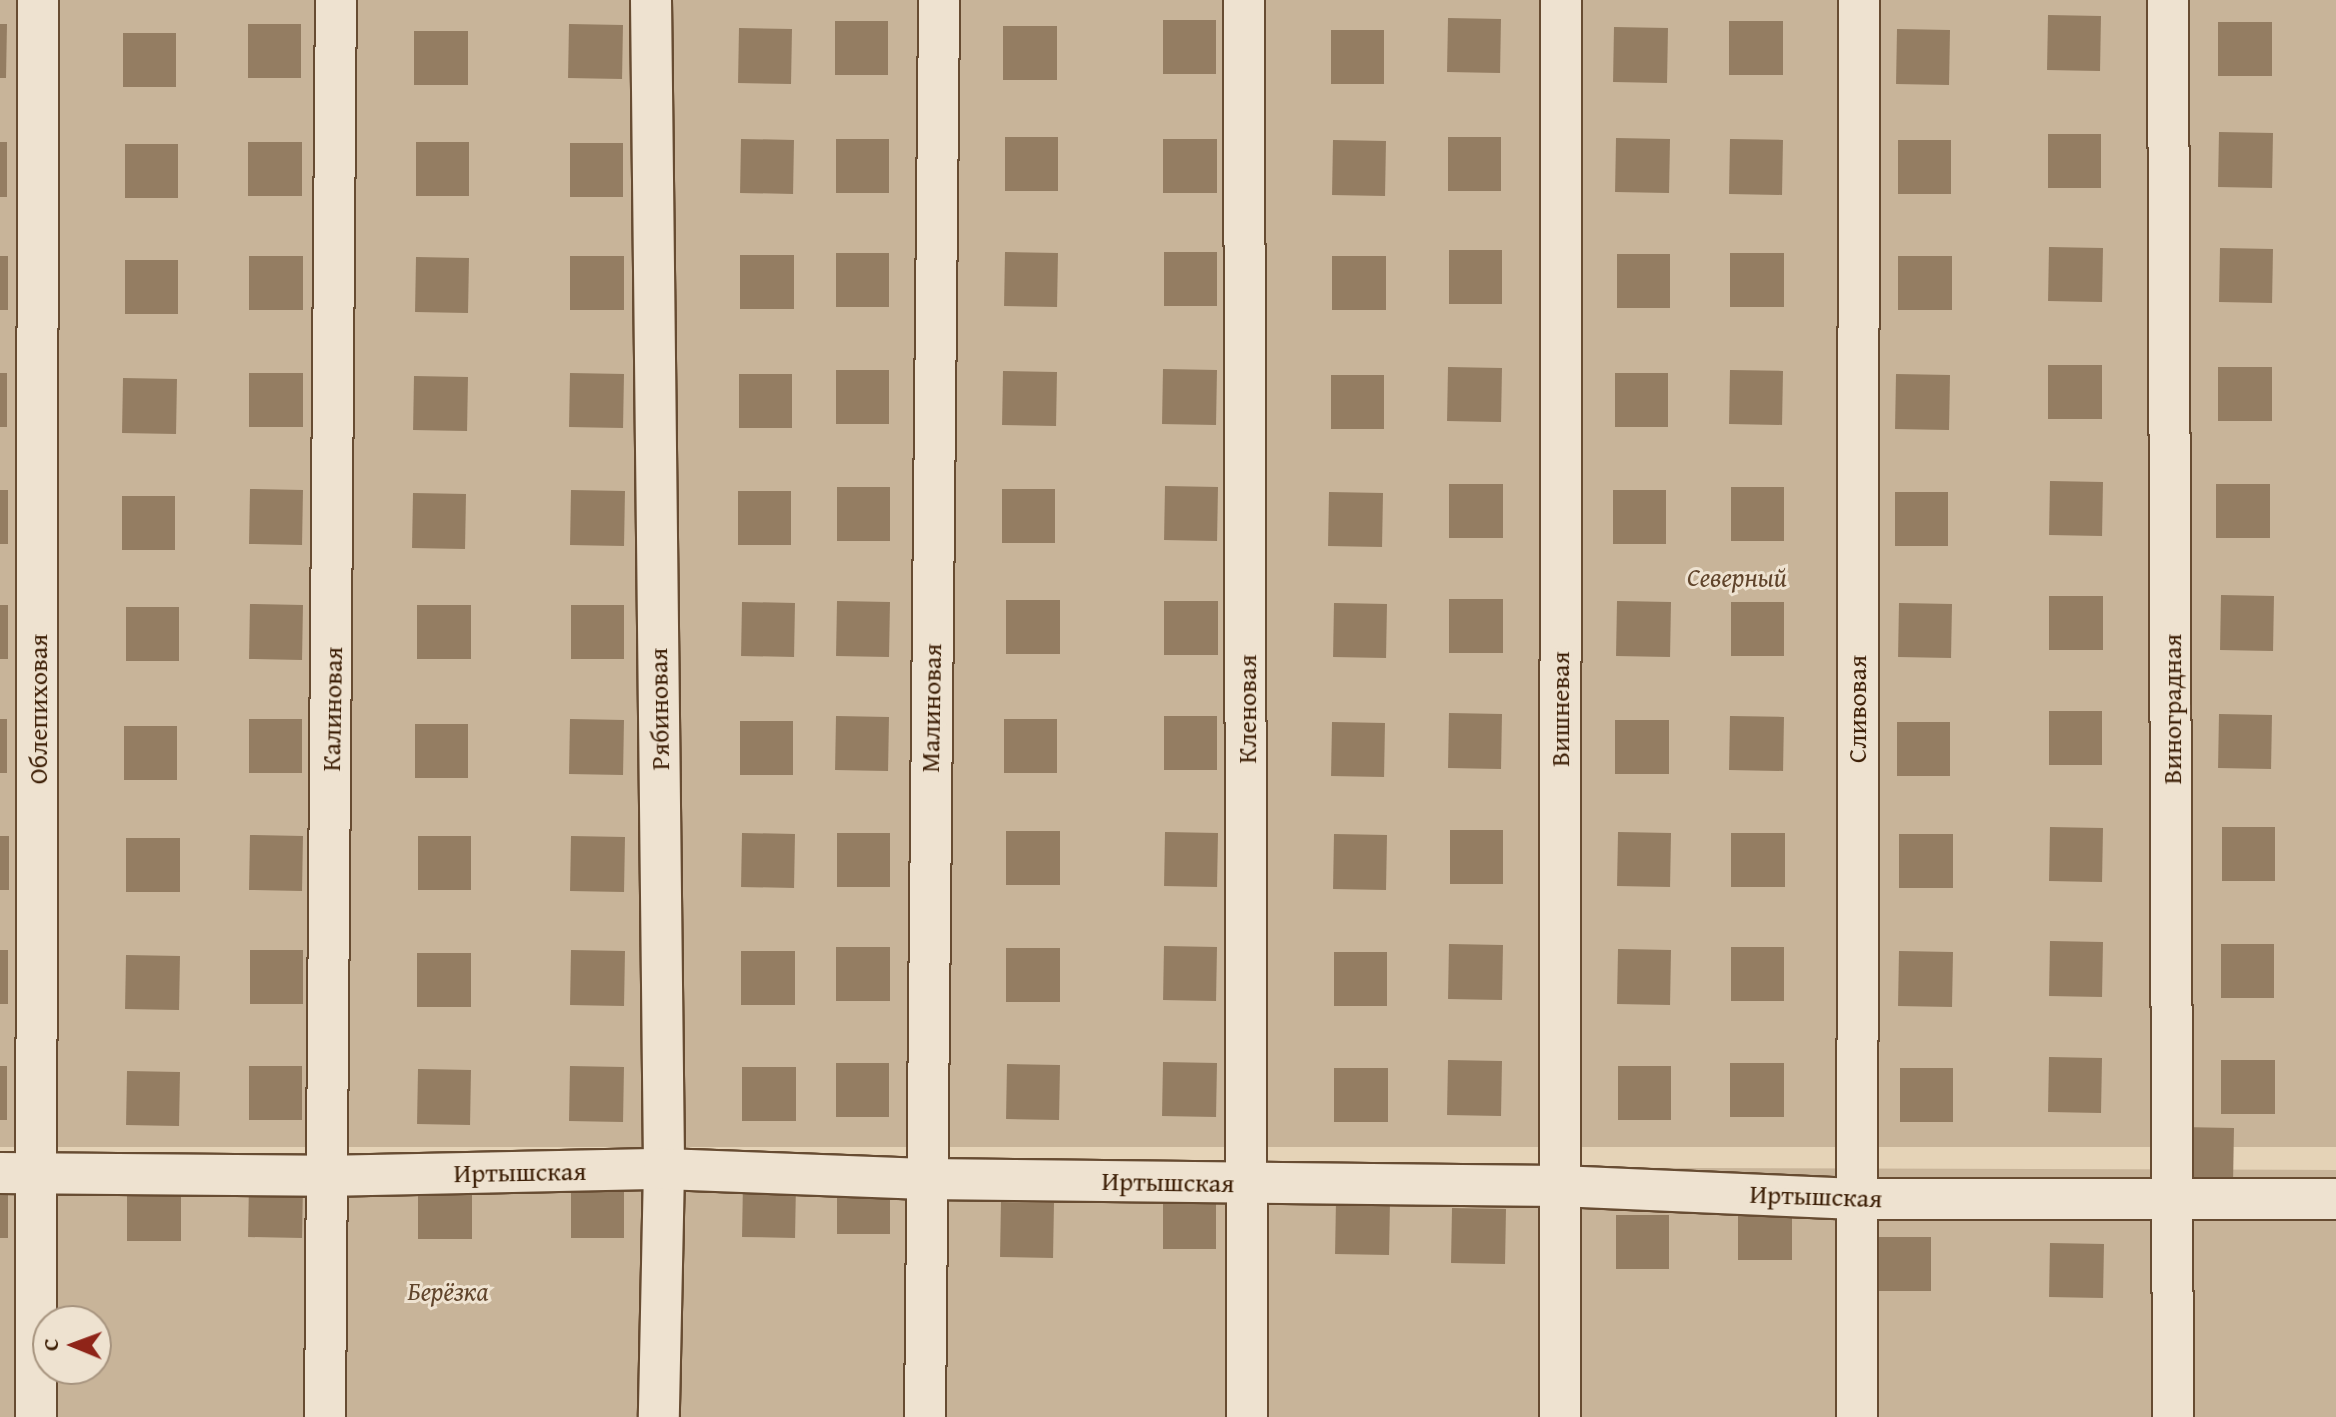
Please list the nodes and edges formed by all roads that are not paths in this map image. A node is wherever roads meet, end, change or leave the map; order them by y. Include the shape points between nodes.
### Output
1 (38, 0) edge
2 (336, 0) edge
3 (651, 0) edge
4 (939, 0) edge
5 (1244, 0) edge
6 (1561, 0) edge
7 (1859, 0) edge
8 (2168, 0) edge
9 (664, 1169) junction
10 (19, 1173) edge
11 (323, 1176) junction
12 (925, 1179) junction
13 (1249, 1183) junction
14 (1559, 1186) junction
15 (2174, 1196) junction
16 (1856, 1199) junction
17 (2336, 1199) edge
18 (36, 1417) edge
19 (325, 1417) edge
20 (659, 1417) edge
21 (925, 1417) edge
22 (1247, 1417) edge
23 (1560, 1417) edge
24 (1857, 1417) edge
25 (2173, 1417) edge

1 - 10 street, Облепиховая
2 - 11 street, Калиновая via 334,595
3 - 9 street, Рябиновая
4 - 12 street, Малиновая
5 - 13 street, Кленовая
6 - 14 street, Вишневая
7 - 16 street, Сливовая
8 - 15 street, Виноградная
9 - 11 street, Иртышская
9 - 12 street, Иртышская
9 - 20 street, Рябиновая
10 - 11 street, Иртышская
10 - 18 street, Облепиховая
11 - 19 street, Калиновая
12 - 13 street, Иртышская
12 - 21 street, Малиновая
13 - 14 street, Иртышская
13 - 22 street, Кленовая
14 - 16 street, Иртышская
14 - 23 street, Вишневая
15 - 16 street, Иртышская
15 - 17 street, Иртышская
15 - 25 street, Виноградная
16 - 24 street, Сливовая

